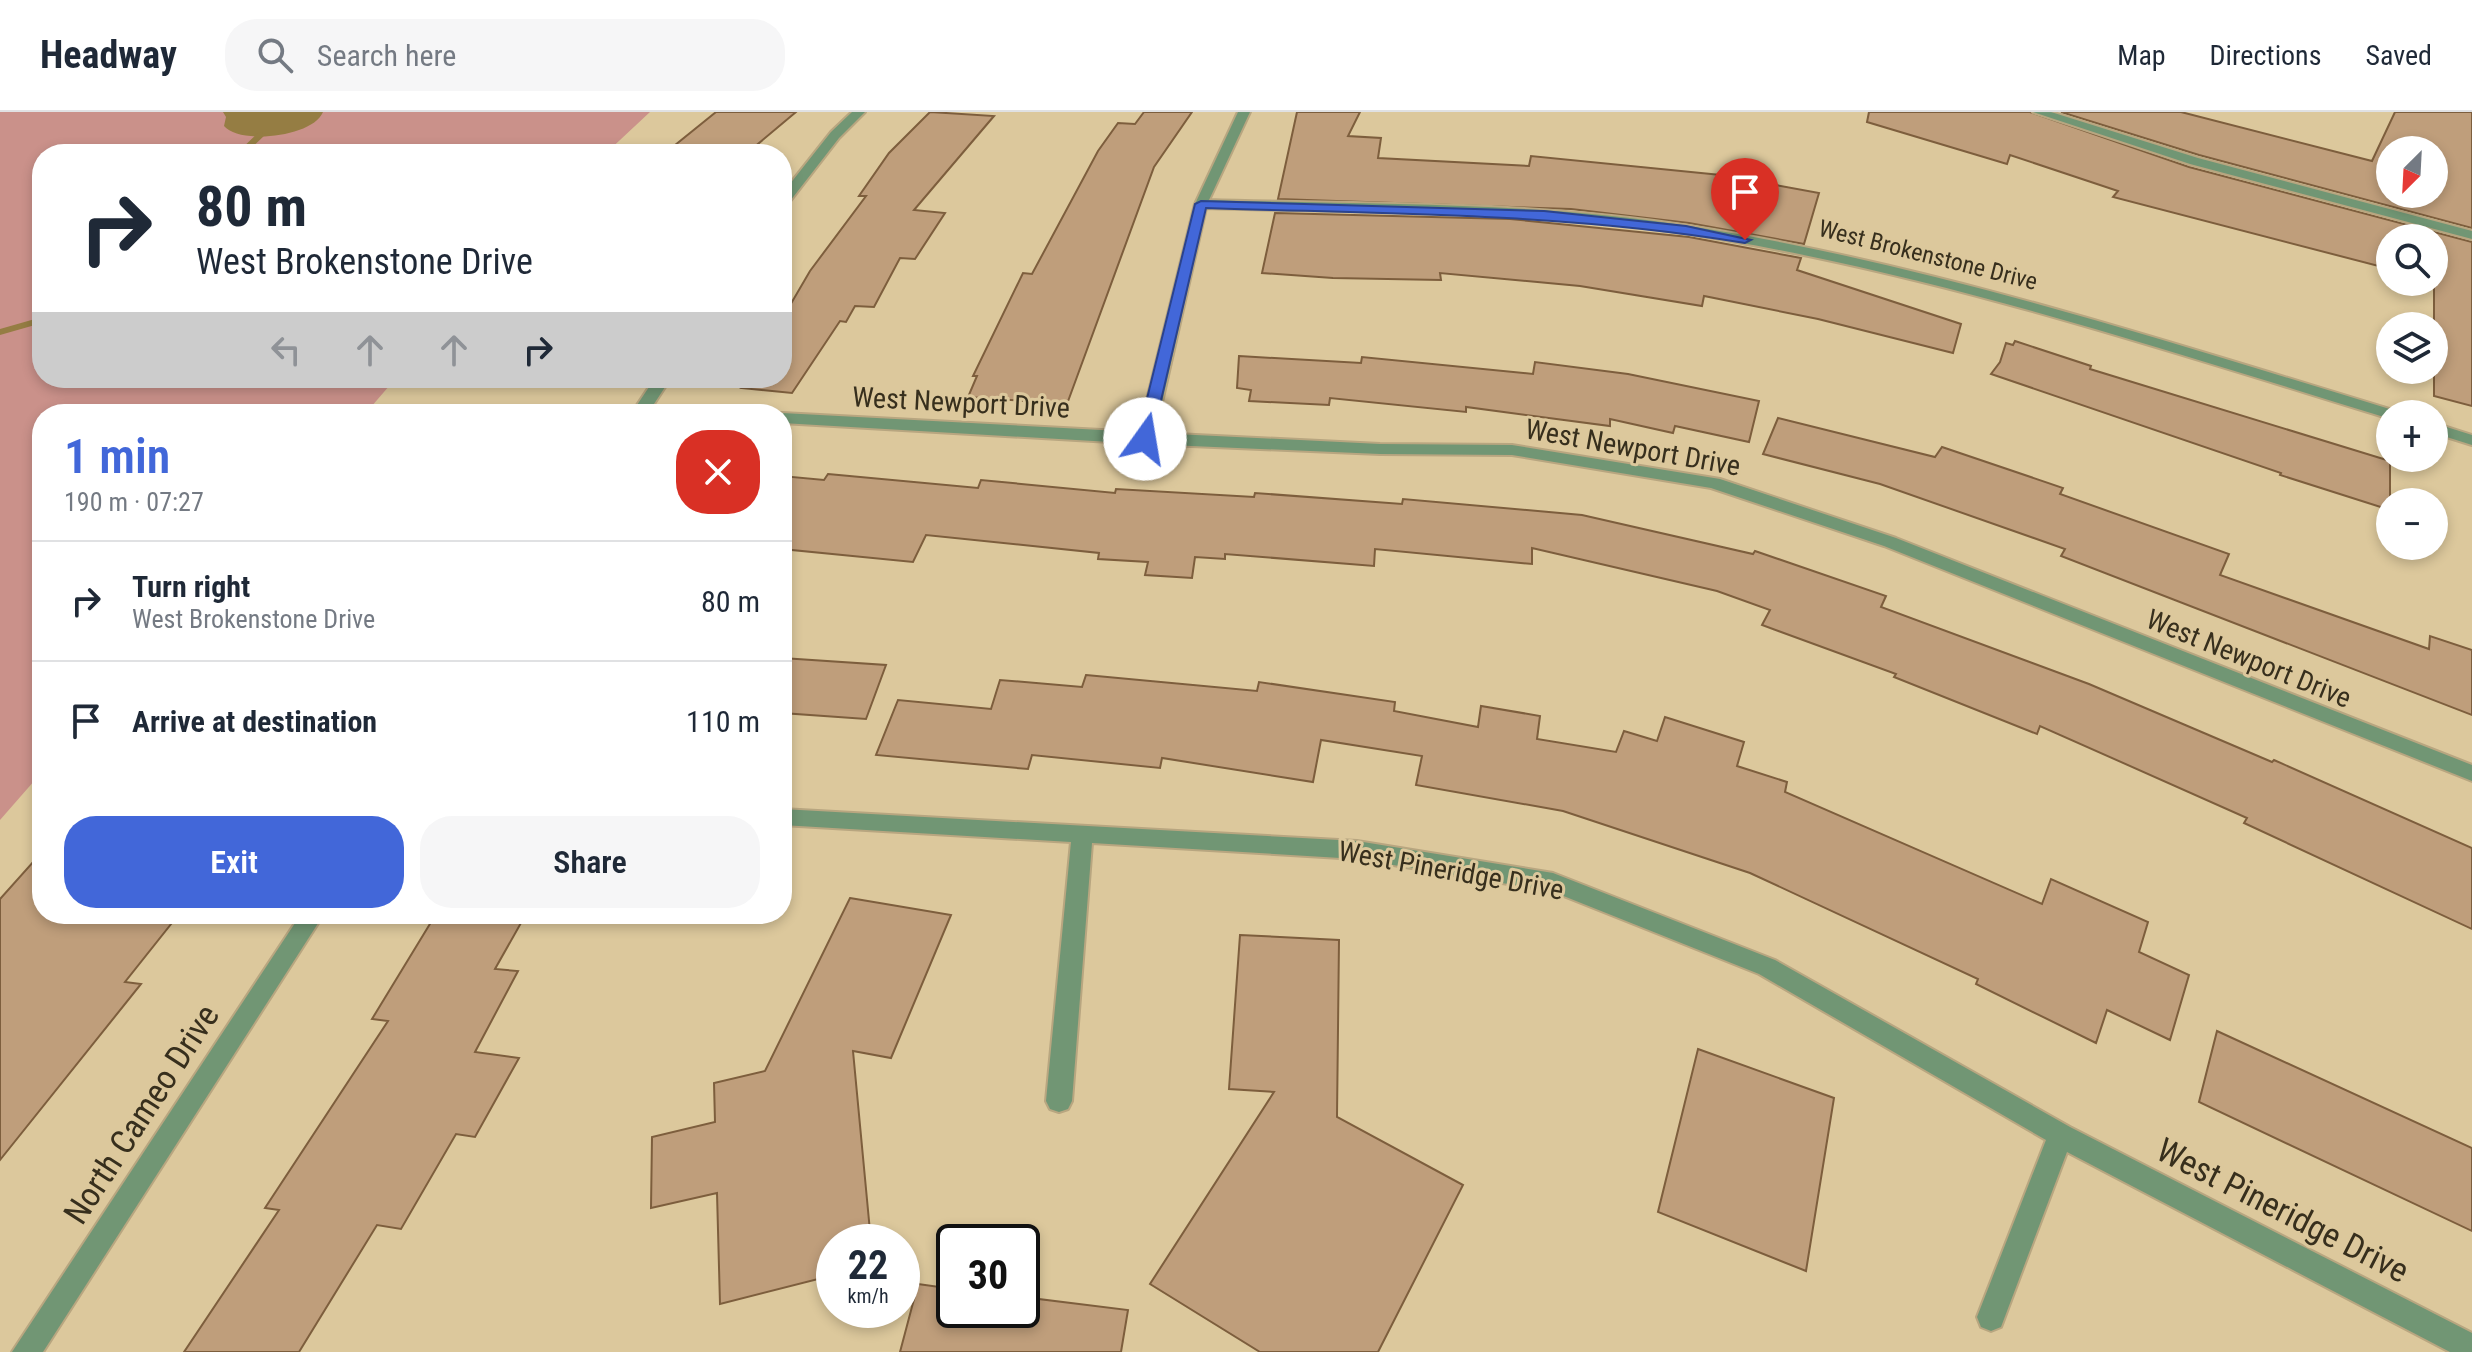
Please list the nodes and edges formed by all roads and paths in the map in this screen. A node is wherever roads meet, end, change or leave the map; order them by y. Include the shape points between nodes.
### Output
1 (859, 112) edge
2 (1244, 112) edge
3 (2039, 112) edge
4 (792, 189) edge
5 (1201, 204) junction
6 (2472, 235) edge
7 (2376, 410) edge
8 (792, 419) edge
9 (2448, 432) edge
10 (1145, 439) junction
11 (2472, 440) edge
12 (2472, 773) edge
13 (792, 818) edge
14 (1082, 835) junction
15 (306, 924) edge
16 (1059, 1101) dead end
17 (2061, 1135) junction
18 (1991, 1317) dead end
19 (2472, 1348) edge
20 (26, 1352) edge

1 - 4 street
2 - 5 street
3 - 6 street via 2194,161
5 - 7 street, West Brokenstone Drive via 1544,215 1686,229 1835,255 2003,296
5 - 10 street
8 - 10 street, West Newport Drive
9 - 11 street
10 - 12 street, West Newport Drive via 1512,450 1714,483 1890,542
13 - 14 street, West Pineridge Drive
14 - 16 street
14 - 17 street, West Pineridge Drive via 1357,850 1553,882 1767,967
15 - 20 street, North Cameo Drive
17 - 18 street
17 - 19 street, West Pineridge Drive

